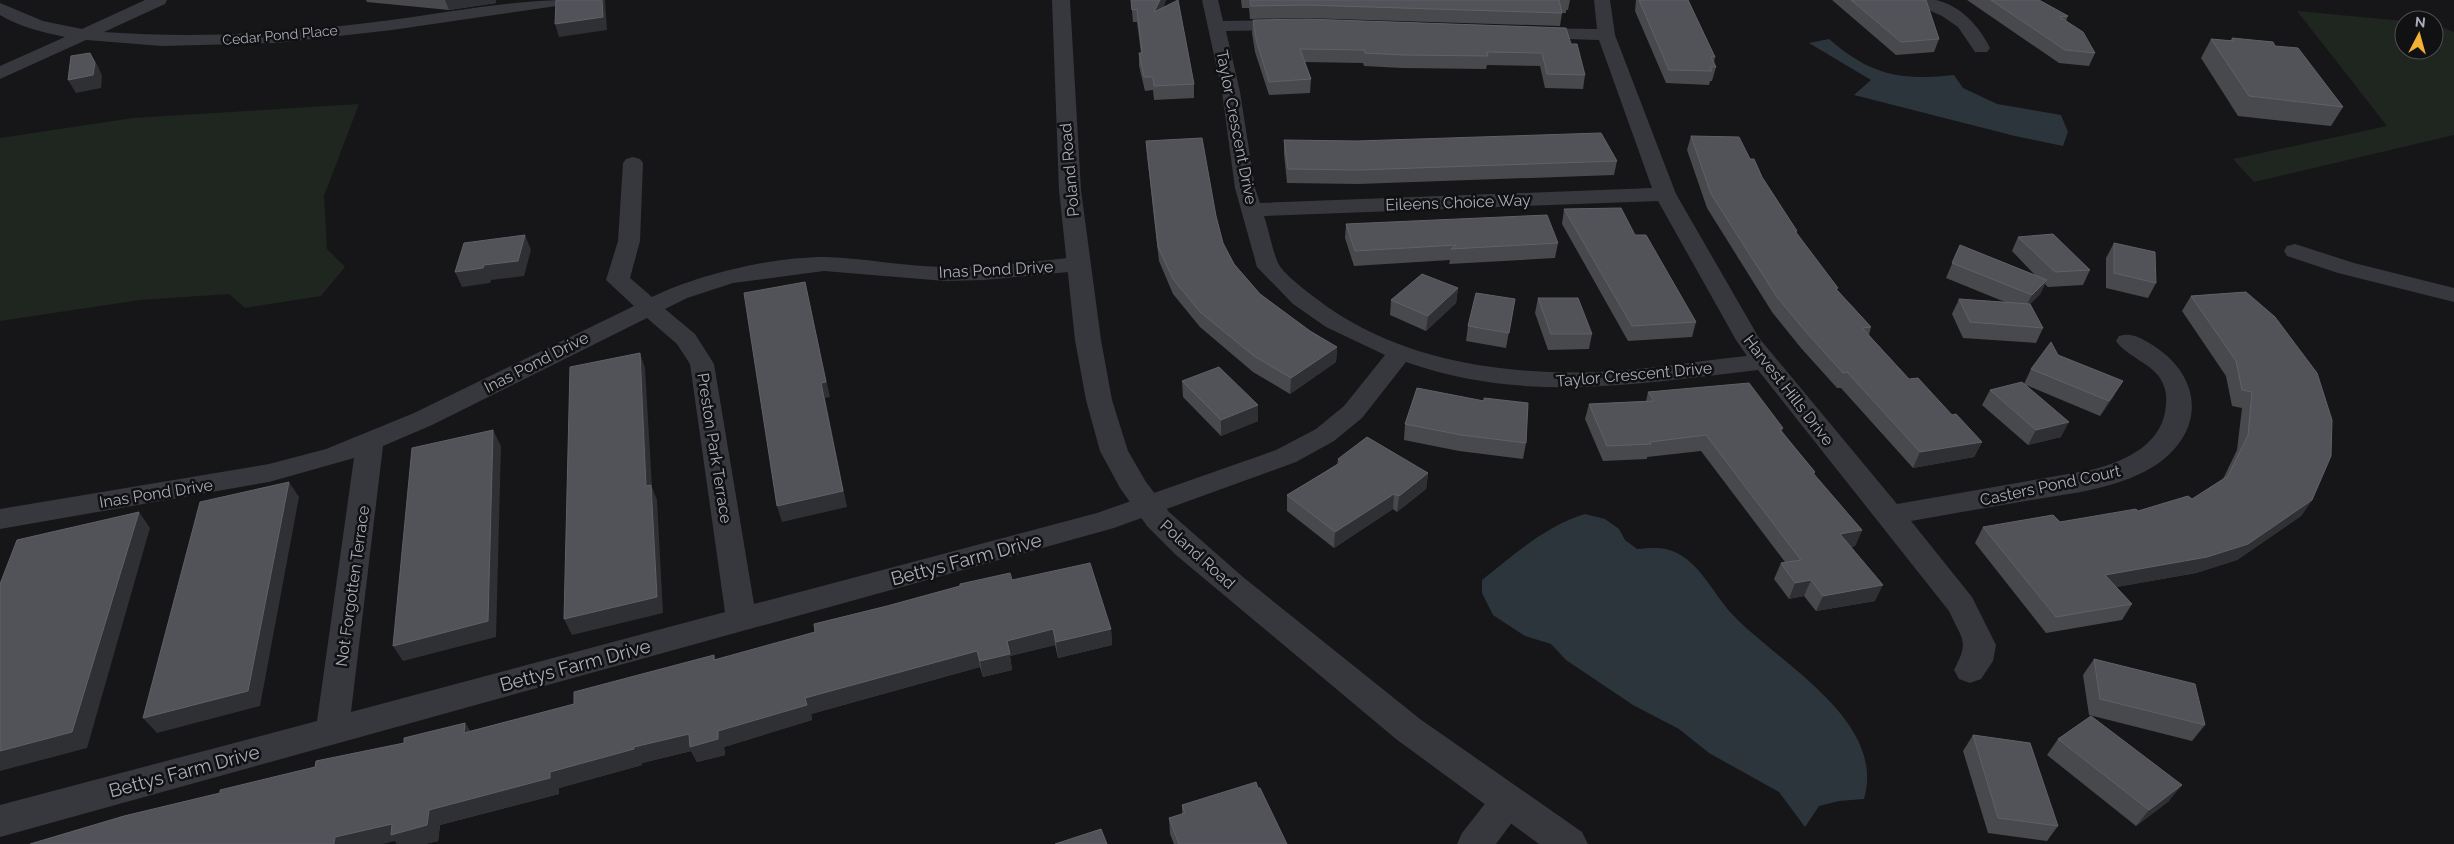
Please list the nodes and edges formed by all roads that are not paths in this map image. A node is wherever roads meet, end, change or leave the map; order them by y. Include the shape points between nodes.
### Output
1 (159, 0) edge
2 (563, 0) edge
3 (1061, 0) edge
4 (1210, 0) edge
5 (1602, 0) edge
6 (1921, 0) edge
7 (0, 8) edge
8 (1305, 25) edge
9 (1217, 26) junction
10 (1519, 32) edge
11 (85, 35) junction
12 (1606, 35) junction
13 (1982, 48) dead end
14 (0, 73) edge
15 (633, 163) dead end
16 (1665, 194) junction
17 (1252, 210) junction
18 (2296, 251) dead end
19 (1079, 264) junction
20 (2454, 295) edge
21 (649, 307) junction
22 (2128, 342) dead end
23 (1400, 353) junction
24 (1764, 362) junction
25 (370, 441) junction
26 (1149, 506) junction
27 (1890, 515) junction
28 (0, 520) edge
29 (741, 620) junction
30 (1970, 670) dead end
31 (332, 731) junction
32 (1507, 802) junction
33 (0, 821) edge
34 (1475, 844) edge
35 (1569, 844) edge

1 - 11 street
2 - 11 street, Cedar Pond Place via 343,30 250,39 154,41
3 - 19 street, Poland Road via 1070,190
4 - 9 street, Taylor Crescent Drive
5 - 12 street, Harvest Hills Drive
6 - 13 street via 1962,20
7 - 11 street, Cedar Pond Place via 13,17 38,25
8 - 9 street
9 - 17 street, Taylor Crescent Drive via 1231,92 1245,188
10 - 12 street
11 - 14 street
12 - 16 street, Harvest Hills Drive
15 - 21 street, Preston Park Terrace via 629,241 618,280
16 - 17 street, Eileens Choice Way
16 - 24 street, Harvest Hills Drive via 1748,340
17 - 23 street, Taylor Crescent Drive via 1268,267 1301,299 1334,322
18 - 20 street via 2346,268
19 - 21 street, Inas Pond Drive via 964,274 854,265 802,266 702,284
19 - 26 street, Poland Road via 1099,400 1114,451
21 - 25 street, Inas Pond Drive via 423,419
21 - 29 street, Preston Park Terrace via 686,339 702,364
22 - 27 street, Casters Pond Court via 2166,368 2178,390 2180,406 2177,420 2171,435 2157,450 2115,474
23 - 24 street, Taylor Crescent Drive via 1464,371 1527,380 1572,382
23 - 26 street, Bettys Farm Drive via 1353,412 1324,435 1286,456
24 - 27 street, Harvest Hills Drive
25 - 28 street, Inas Pond Drive via 334,456 269,473
25 - 31 street, Not Forgotten Terrace
26 - 29 street, Bettys Farm Drive
26 - 32 street, Poland Road via 1186,547 1408,729
27 - 30 street, Harvest Hills Drive via 1943,580 1968,618 1980,645 1977,661
29 - 31 street, Bettys Farm Drive
31 - 33 street, Bettys Farm Drive
32 - 34 street
32 - 35 street, Poland Road

